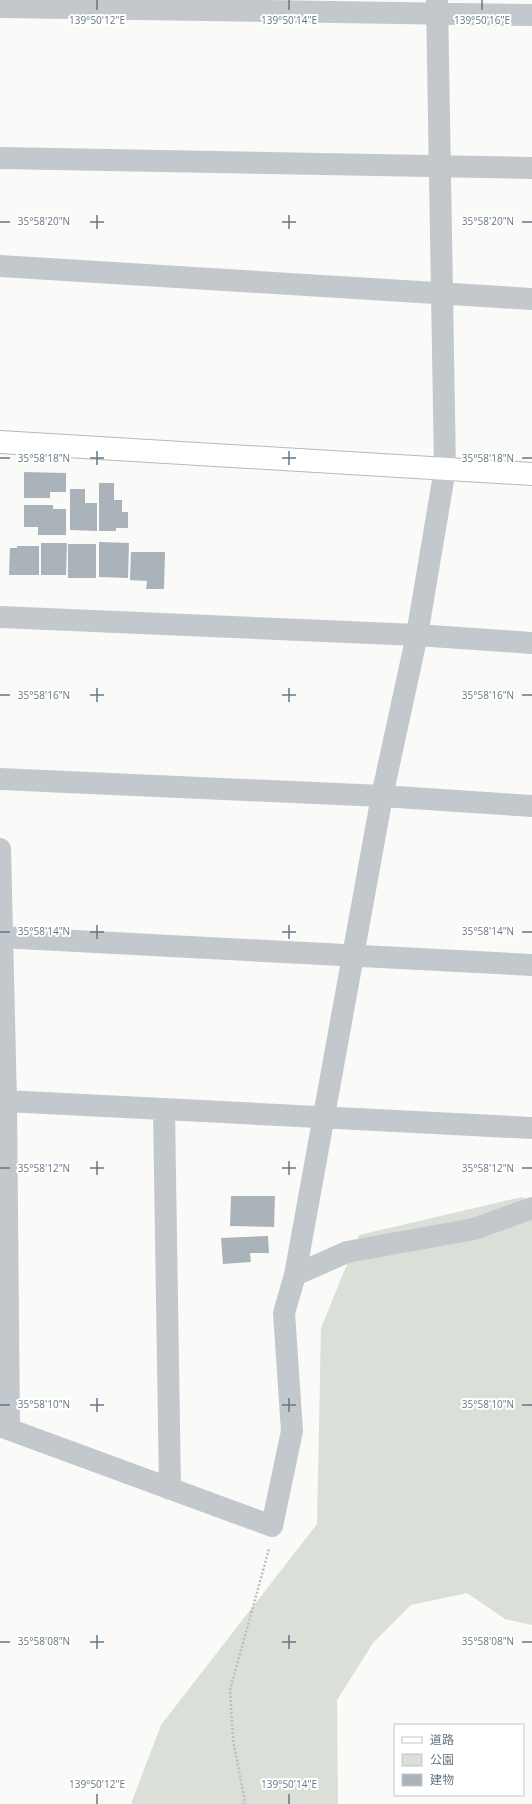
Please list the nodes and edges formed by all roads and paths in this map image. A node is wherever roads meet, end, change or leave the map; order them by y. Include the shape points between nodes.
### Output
1 (0, 7) edge
2 (437, 7) edge
3 (532, 16) edge
4 (0, 158) edge
5 (441, 166) junction
6 (532, 168) edge
7 (0, 266) edge
8 (442, 294) junction
9 (532, 300) edge
10 (0, 442) edge
11 (445, 469) junction
12 (532, 474) edge
13 (0, 617) edge
14 (417, 636) junction
15 (532, 643) edge
16 (0, 779) edge
17 (382, 796) junction
18 (532, 806) edge
19 (0, 849) edge
20 (1, 937) edge
21 (355, 955) junction
22 (532, 965) edge
23 (6, 1101) junction
24 (164, 1110) junction
25 (324, 1119) junction
26 (532, 1128) edge
27 (532, 1208) edge
28 (295, 1275) junction
29 (5, 1428) edge
30 (170, 1489) junction
31 (272, 1526) junction
32 (244, 1804) edge

1 - 2 street
2 - 3 street
2 - 5 street
4 - 5 street
5 - 6 street
5 - 8 street
7 - 8 street
8 - 9 street
8 - 11 street
10 - 11 street
11 - 12 street
11 - 14 street
13 - 14 street
14 - 15 street
14 - 17 street
16 - 17 street
17 - 18 street
17 - 21 street
19 - 20 street
20 - 21 street
20 - 23 street
21 - 22 street
21 - 25 street
23 - 24 street
23 - 29 street
24 - 25 street
24 - 30 street
25 - 26 street
25 - 28 street
27 - 28 street via 474,1229 347,1252
28 - 31 street via 284,1313 292,1431
29 - 30 street
30 - 31 street
31 - 32 path via 271,1542 230,1690 234,1740

